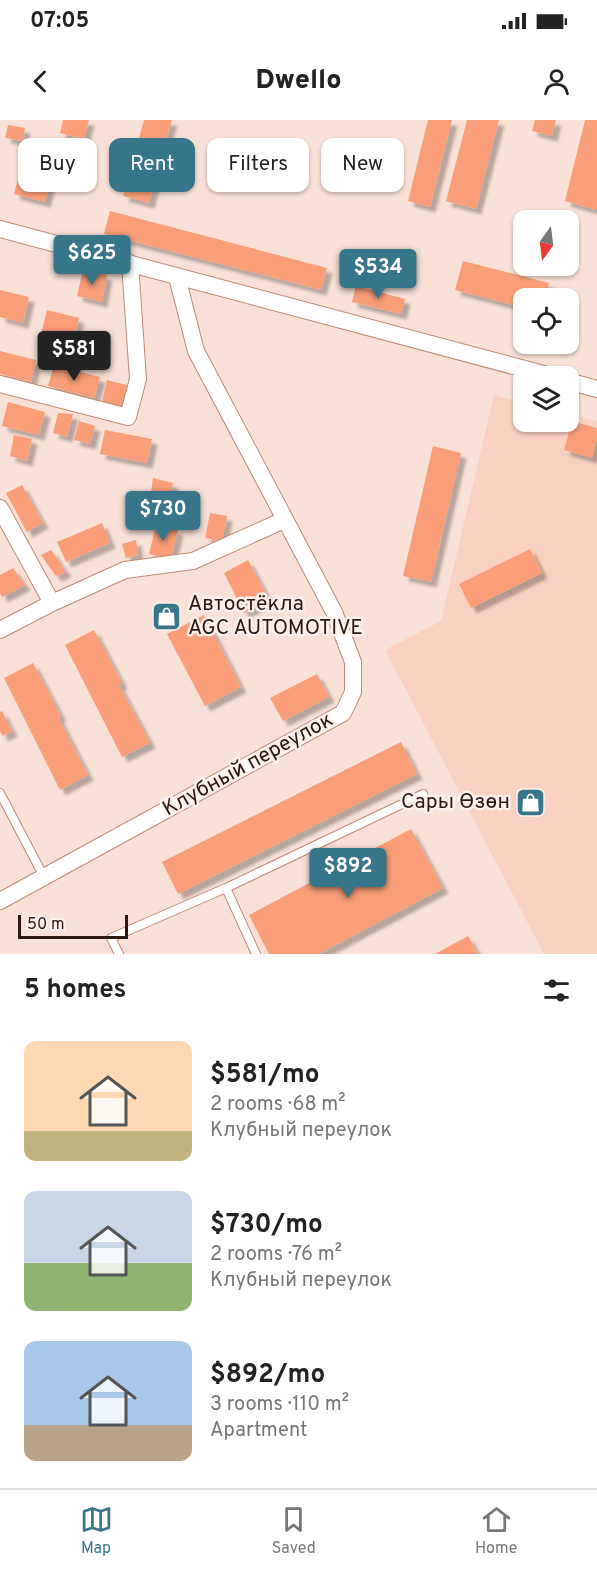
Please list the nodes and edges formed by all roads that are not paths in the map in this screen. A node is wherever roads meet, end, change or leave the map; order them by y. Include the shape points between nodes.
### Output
1 (0, 229) edge
2 (130, 262) junction
3 (177, 277) junction
4 (513, 366) edge
5 (0, 384) edge
6 (579, 384) edge
7 (597, 389) edge
8 (0, 508) edge
9 (284, 520) junction
10 (52, 603) junction
11 (0, 630) edge
12 (0, 793) edge
13 (423, 794) dead end
14 (44, 877) junction
15 (226, 888) junction
16 (0, 901) edge
17 (118, 954) edge
18 (256, 954) edge

1 - 2 street
2 - 3 street
2 - 5 street via 138,379 128,417
3 - 4 street
3 - 9 street, Клубный переулок via 196,351
6 - 7 street
8 - 10 street
9 - 10 street via 193,561 125,570
9 - 14 street, Клубный переулок via 334,612 353,662 353,692 343,713
10 - 11 street
12 - 14 lane
13 - 15 lane
14 - 16 street, Клубный переулок
15 - 17 lane via 111,938
15 - 18 lane

